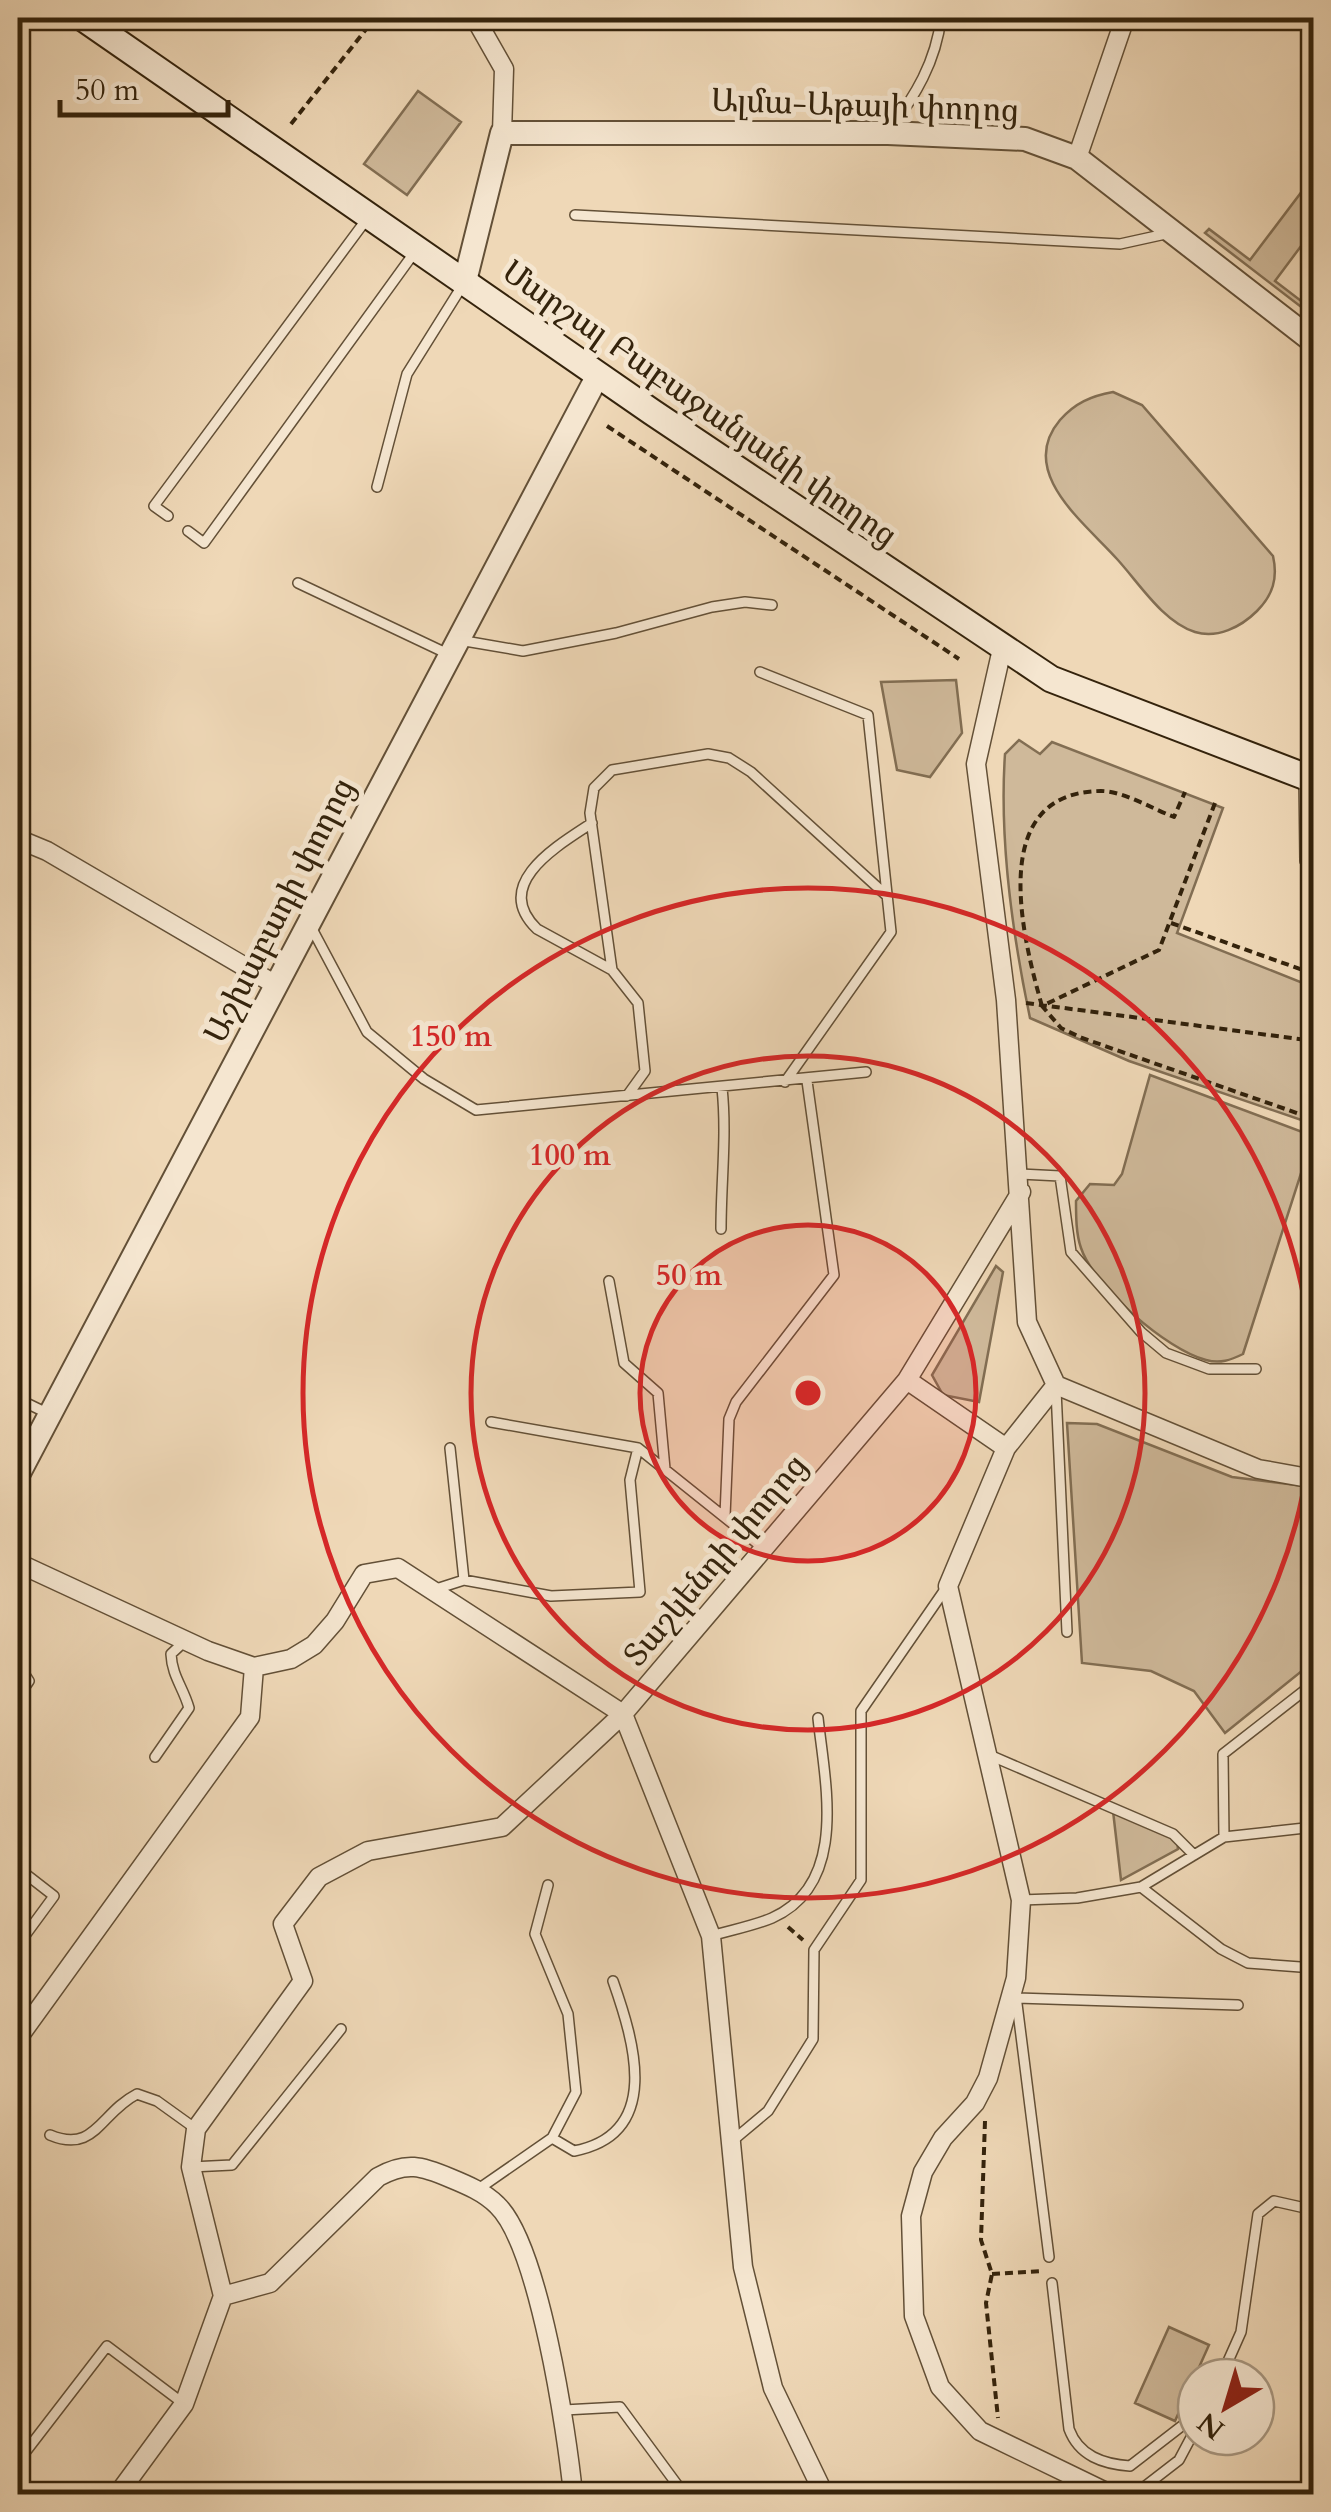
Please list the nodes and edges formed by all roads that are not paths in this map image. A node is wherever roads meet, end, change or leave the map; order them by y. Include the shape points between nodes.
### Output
1 (82, 18) edge
2 (475, 18) edge
3 (942, 18) edge
4 (1126, 18) edge
5 (502, 132) junction
6 (888, 134) junction
7 (1077, 158) junction
8 (371, 214) junction
9 (574, 215) dead end
10 (1173, 232) junction
11 (418, 248) junction
12 (466, 281) junction
13 (1314, 342) edge
14 (598, 374) junction
15 (377, 487) dead end
16 (168, 516) dead end
17 (188, 531) dead end
18 (298, 583) dead end
19 (772, 605) dead end
20 (452, 647) junction
21 (1002, 649) junction
22 (760, 672) dead end
23 (1309, 778) edge
24 (592, 823) junction
25 (18, 839) edge
26 (1314, 864) edge
27 (886, 895) junction
28 (308, 922) junction
29 (612, 970) junction
30 (276, 985) junction
31 (866, 1072) dead end
32 (808, 1081) junction
33 (785, 1082) junction
34 (722, 1088) junction
35 (627, 1096) junction
36 (1020, 1183) junction
37 (721, 1229) dead end
38 (609, 1281) dead end
39 (1256, 1369) dead end
40 (907, 1380) junction
41 (1056, 1384) junction
42 (18, 1399) edge
43 (52, 1415) junction
44 (491, 1422) dead end
45 (450, 1448) dead end
46 (638, 1448) junction
47 (1006, 1448) junction
48 (664, 1469) junction
49 (18, 1475) edge
50 (1314, 1479) edge
51 (725, 1516) junction
52 (764, 1550) junction
53 (18, 1563) edge
54 (464, 1580) junction
55 (948, 1586) junction
56 (433, 1590) junction
57 (1067, 1632) dead end
58 (186, 1639) junction
59 (18, 1664) edge
60 (254, 1668) junction
61 (1314, 1683) edge
62 (18, 1697) edge
63 (623, 1714) junction
64 (818, 1718) dead end
65 (987, 1754) junction
66 (155, 1757) dead end
67 (1314, 1826) edge
68 (1224, 1837) junction
69 (1194, 1855) junction
70 (18, 1868) edge
71 (548, 1885) dead end
72 (1141, 1886) junction
73 (1021, 1900) junction
74 (712, 1936) junction
75 (18, 1946) edge
76 (1314, 1968) edge
77 (1016, 1978) junction
78 (614, 1981) dead end
79 (1016, 1998) junction
80 (1238, 2004) dead end
81 (342, 2030) dead end
82 (18, 2038) edge
83 (196, 2129) junction
84 (50, 2135) dead end
85 (552, 2138) junction
86 (729, 2143) junction
87 (191, 2167) junction
88 (476, 2190) junction
89 (1314, 2210) edge
90 (1049, 2257) dead end
91 (1052, 2282) dead end
92 (223, 2296) junction
93 (1230, 2357) edge
94 (184, 2404) junction
95 (564, 2410) junction
96 (1176, 2431) edge
97 (1181, 2457) edge
98 (20, 2459) dead end
99 (118, 2494) edge
100 (573, 2494) edge
101 (684, 2494) edge
102 (824, 2494) edge
103 (1110, 2494) edge
104 (1135, 2494) edge

1 - 8 main road, Մարշալ Բաբաջանյանի փողոց
2 - 5 street via 504,69
3 - 6 lane via 928,68
4 - 7 street
5 - 6 street, Ալմա-Աթայի փողոց
5 - 12 street
6 - 7 street, Ալմա-Աթայի փողոց via 1025,139
7 - 10 street, Ալմա-Աթայի փողոց
8 - 11 main road, Մարշալ Բաբաջանյանի փողոց
8 - 16 lane via 154,506
9 - 10 lane via 1120,244
10 - 13 street, Ալմա-Աթայի փողոց
11 - 12 main road, Մարշալ Բաբաջանյանի փողոց
11 - 17 lane via 204,543
12 - 14 main road, Մարշալ Բաբաջանյանի փողոց
12 - 15 lane via 408,374
14 - 20 street, Աշխաբադի փողոց
14 - 21 main road, Մարշալ Բաբաջանյանի փողոց
18 - 20 lane
19 - 20 lane via 712,608 522,651
20 - 28 street, Աշխաբադի փողոց
21 - 23 main road, Մարշալ Բաբաջանյանի փողոց via 1079,693
21 - 36 street via 976,764 1006,1000
22 - 27 lane via 868,714
23 - 26 lane via 1305,861
24 - 27 lane via 594,788 612,770 708,754 729,758
24 - 29 lane
24 - 29 lane via 532,868 521,893 527,920 537,930
25 - 30 street
27 - 33 lane via 892,932
28 - 30 street, Աշխաբադի փողոց
28 - 35 lane via 367,1032 424,1079 476,1110
29 - 35 lane via 638,1003 645,1071
30 - 43 street, Աշխաբադի փողոց
31 - 32 lane
32 - 33 lane
32 - 51 lane via 834,1274 736,1402 729,1420
33 - 34 lane
34 - 35 lane
34 - 37 lane via 727,1137
36 - 39 lane via 1060,1176 1070,1252 1166,1353 1209,1369
36 - 40 street, Տաշկենդի փողոց
36 - 41 street via 1027,1322
38 - 48 lane via 624,1363 658,1393
40 - 47 street
40 - 52 street, Տաշկենդի փողոց
41 - 47 street
41 - 50 street via 1258,1469
41 - 57 lane
42 - 43 lane
43 - 49 street, Աշխաբադի փողոց
44 - 46 lane
45 - 54 lane
46 - 48 lane
46 - 54 lane via 630,1480 640,1592 551,1596
47 - 55 street
48 - 51 lane
51 - 52 lane
52 - 63 street, Տաշկենդի փողոց
53 - 58 street
54 - 56 lane
55 - 65 street
55 - 86 lane via 861,1711 861,1880 814,1950 813,2038 768,2111
56 - 60 street via 398,1568 364,1574 314,1645
56 - 63 street
58 - 60 street
58 - 66 lane via 172,1654 172,1675 189,1708
59 - 62 lane via 30,1681
60 - 82 street via 250,1717
61 - 68 lane via 1223,1754
63 - 74 street, Տաշկենդի փողոց
63 - 83 street, Տաշկենդի փողոց via 502,1826 368,1851 319,1878 283,1924 304,1981
64 - 74 lane via 827,1855 806,1889 776,1916
65 - 69 lane via 1173,1834
65 - 73 street
67 - 68 lane
68 - 69 lane
69 - 72 lane
70 - 75 lane via 54,1896
71 - 85 lane via 535,1934 568,2014 576,2092
72 - 73 lane
72 - 76 lane via 1248,1964
73 - 77 street
74 - 86 street, Տաշկենդի փողոց
77 - 79 lane
77 - 103 street via 984,2086 923,2172 910,2216 914,2316 940,2387 980,2431
78 - 85 lane via 633,2051 634,2098 627,2118 592,2148 574,2151
79 - 80 lane
79 - 90 lane
81 - 87 lane via 232,2165
83 - 84 lane via 137,2094 116,2104 86,2139 71,2144
83 - 87 street, Տաշկենդի փողոց
85 - 88 lane
86 - 102 street, Տաշկենդի փողոց via 743,2267 773,2388
87 - 92 street, Տաշկենդի փողոց
88 - 92 street via 418,2164 397,2166 378,2176 270,2283
88 - 95 street via 513,2226
89 - 93 lane via 1274,2201 1258,2214 1241,2332
91 - 96 lane via 1075,2446 1106,2464 1130,2466
92 - 94 street
94 - 98 lane via 108,2346
94 - 99 street
95 - 100 street
95 - 101 lane via 620,2407
97 - 104 lane

